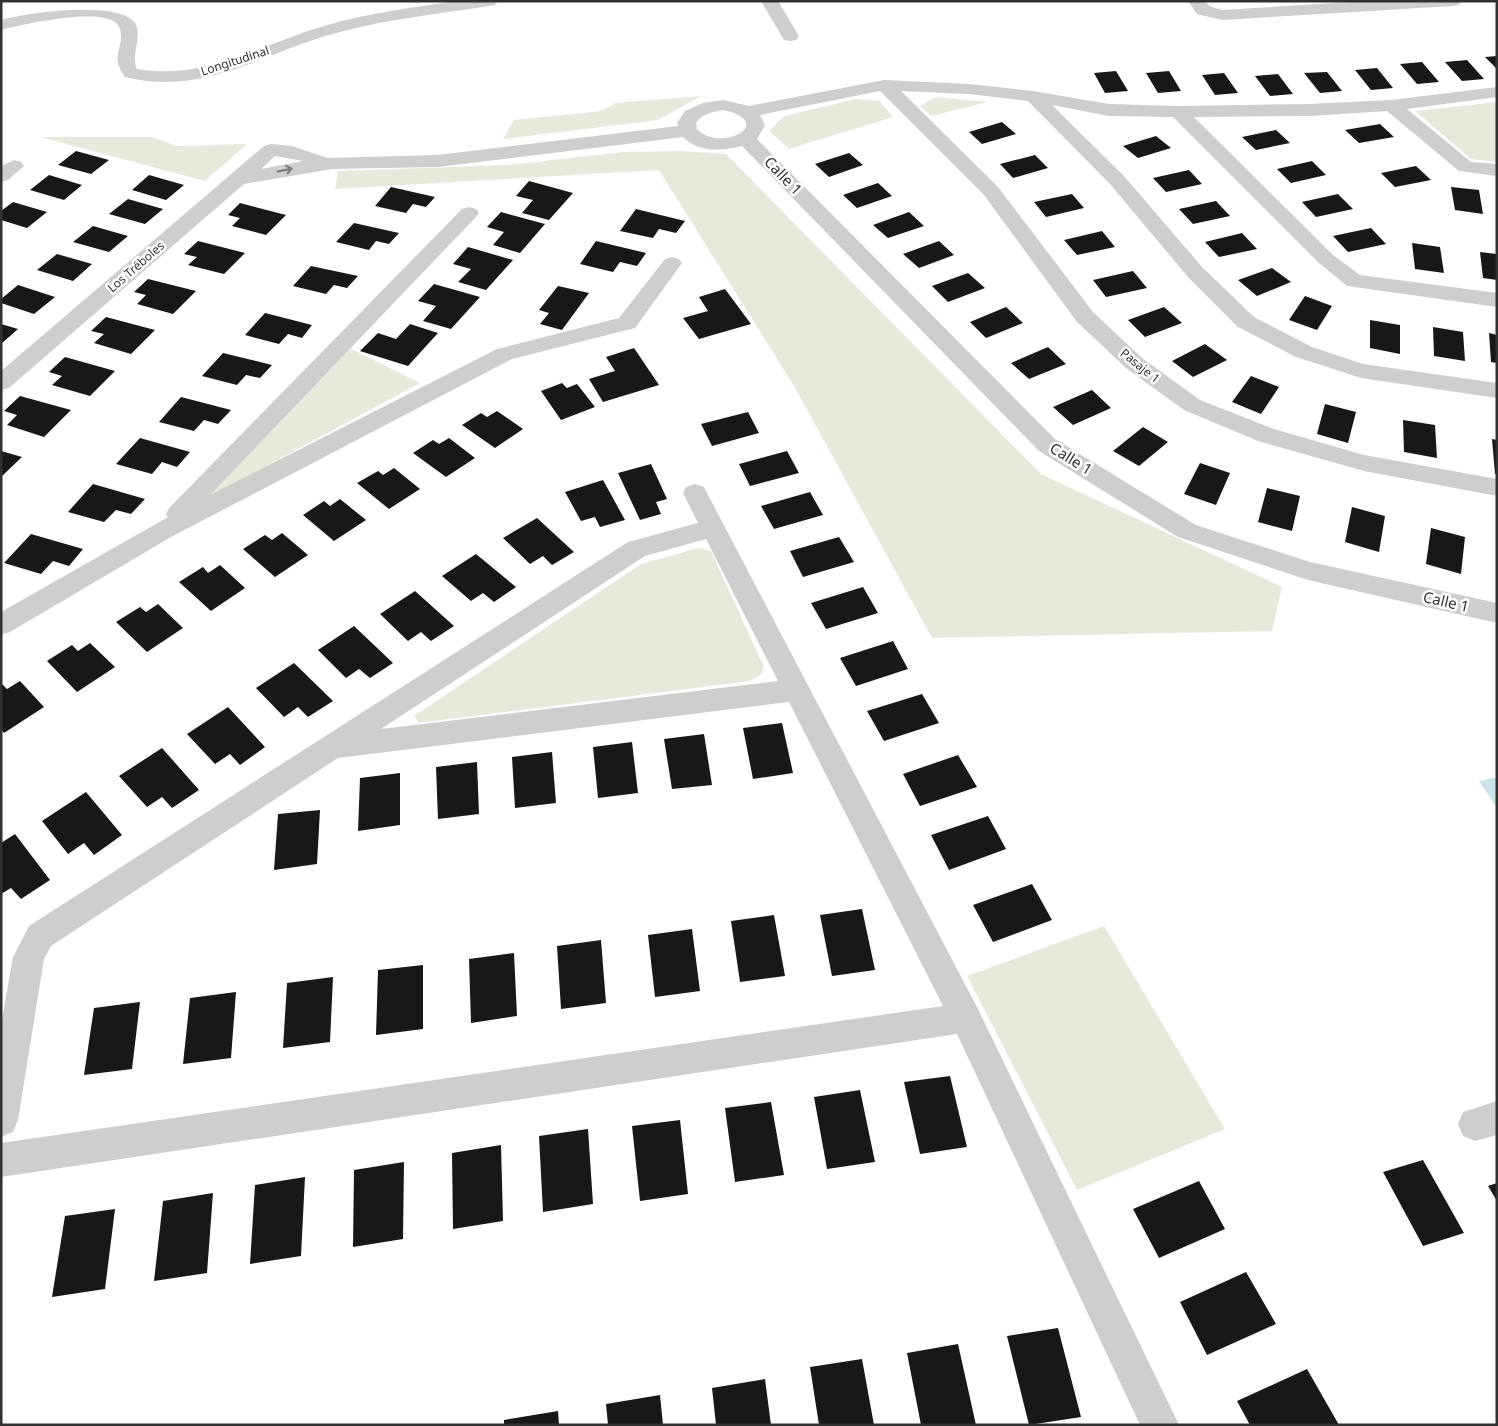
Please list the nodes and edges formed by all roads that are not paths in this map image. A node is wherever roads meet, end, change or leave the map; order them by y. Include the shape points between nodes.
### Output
1 (489, 1) edge
2 (769, 1) edge
3 (1196, 1) edge
4 (1453, 1) edge
5 (1, 25) edge
6 (790, 36) dead end
7 (884, 86) junction
8 (1497, 92) edge
9 (1033, 96) junction
10 (1391, 105) junction
11 (748, 112) junction
12 (1178, 112) junction
13 (686, 131) junction
14 (746, 139) junction
15 (332, 163) junction
16 (1497, 170) edge
17 (238, 179) junction
18 (469, 213) dead end
19 (672, 263) dead end
20 (1497, 300) edge
21 (1, 383) edge
22 (1497, 391) edge
23 (1497, 488) edge
24 (695, 493) dead end
25 (713, 528) junction
26 (162, 531) junction
27 (1497, 613) edge
28 (1, 625) edge
29 (795, 690) junction
30 (332, 746) junction
31 (966, 1018) junction
32 (1, 1120) edge
33 (1, 1160) edge
34 (1160, 1425) edge

1 - 5 street, Longitudinal via 331,29 215,70 170,77 146,78 130,73 125,62 130,39 126,22 116,13 90,10 58,12
2 - 6 street
3 - 4 street via 1203,10 1222,15
7 - 9 street via 969,89
7 - 11 street
7 - 23 street, Pasaje 1 via 991,191 1085,317 1134,363 1192,405 1266,435 1364,463
8 - 10 street
9 - 12 street via 1109,110
9 - 22 street via 1117,180 1195,272 1246,322 1304,352 1361,371
10 - 12 street
10 - 16 street via 1466,167
11 - 13 street via 723,106 698,110 689,116 685,123
11 - 14 street via 756,126
12 - 20 street via 1326,259 1354,281
13 - 14 street via 696,139 712,144 730,144
13 - 15 street via 438,161
14 - 27 street, Calle 1 via 1047,445 1187,531 1308,571
17 -> 15 street
15 - 17 street, Los Tréboles via 271,150
17 - 21 street, Los Tréboles
18 - 26 street
19 - 26 street via 627,323 505,354
24 - 25 street
25 - 29 street
25 - 30 street via 637,549
26 - 28 street
29 - 30 street
29 - 31 street
30 - 32 street via 40,936 29,957
31 - 33 street
31 - 34 street

